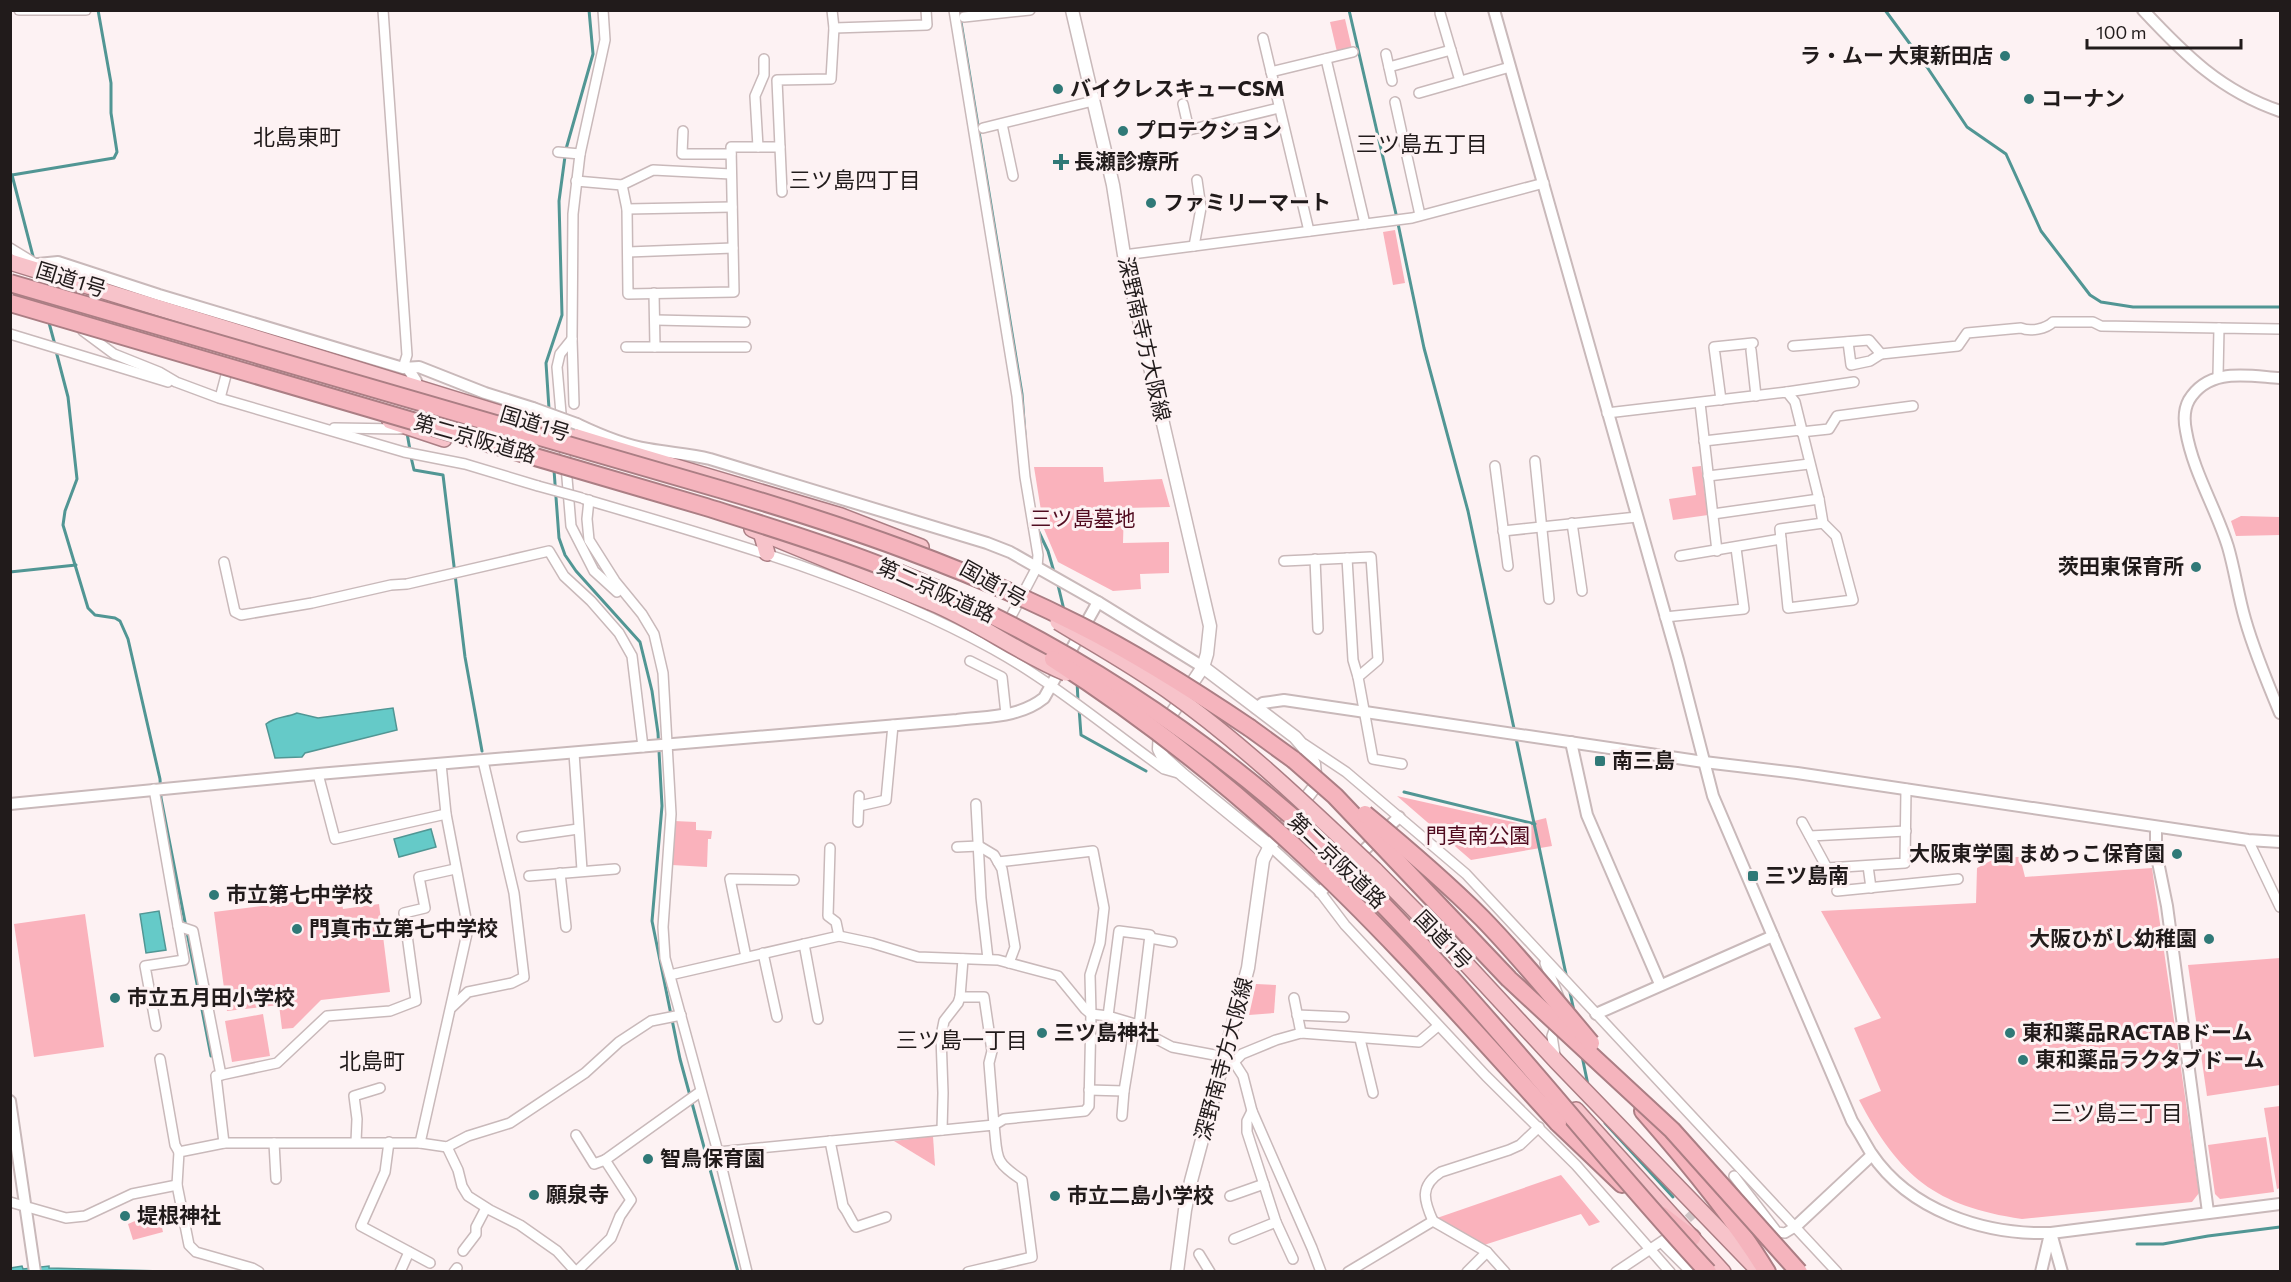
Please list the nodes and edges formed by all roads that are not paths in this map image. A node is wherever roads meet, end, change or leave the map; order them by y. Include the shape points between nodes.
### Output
1 (18, 10) edge
2 (86, 10) edge
3 (383, 10) edge
4 (603, 10) edge
5 (832, 10) edge
6 (926, 10) edge
7 (954, 10) edge
8 (1030, 10) edge
9 (1072, 10) edge
10 (1494, 10) edge
11 (2143, 10) edge
12 (10, 12) edge
13 (1440, 13) dead end
14 (964, 17) dead end
15 (834, 28) junction
16 (1263, 38) dead end
17 (1451, 50) junction
18 (1353, 52) dead end
19 (1386, 54) dead end
20 (1326, 59) junction
21 (764, 60) dead end
22 (1510, 67) junction
23 (1389, 68) junction
24 (1271, 72) junction
25 (1392, 81) dead end
26 (1460, 81) junction
27 (1419, 93) dead end
28 (1094, 101) junction
29 (1395, 102) dead end
30 (1183, 104) dead end
31 (1279, 108) junction
32 (2280, 111) edge
33 (1002, 124) junction
34 (983, 128) dead end
35 (683, 131) dead end
36 (758, 147) junction
37 (780, 147) junction
38 (558, 152) dead end
39 (580, 154) junction
40 (731, 154) junction
41 (731, 174) junction
42 (1013, 176) dead end
43 (1197, 180) dead end
44 (576, 181) junction
45 (1544, 183) junction
46 (622, 185) junction
47 (782, 192) dead end
48 (732, 207) junction
49 (627, 209) junction
50 (1420, 215) junction
51 (1365, 224) junction
52 (1309, 231) junction
53 (1194, 246) junction
54 (10, 248) edge
55 (733, 249) junction
56 (628, 252) junction
57 (1124, 255) junction
58 (28, 266) edge
59 (10, 283) edge
60 (654, 293) junction
61 (158, 301) junction
62 (10, 303) edge
63 (10, 309) edge
64 (655, 320) junction
65 (745, 322) dead end
66 (2219, 328) junction
67 (2280, 329) edge
68 (83, 331) junction
69 (10, 334) edge
70 (572, 339) junction
71 (1848, 342) junction
72 (746, 346) dead end
73 (1793, 346) dead end
74 (626, 347) dead end
75 (655, 347) junction
76 (1881, 354) junction
77 (405, 367) junction
78 (227, 370) junction
79 (2218, 376) junction
80 (2280, 378) edge
81 (176, 382) junction
82 (1854, 382) dead end
83 (417, 387) junction
84 (1787, 392) junction
85 (1756, 396) junction
86 (220, 398) junction
87 (1721, 400) junction
88 (1700, 403) junction
89 (574, 404) dead end
90 (1913, 406) dead end
91 (1607, 413) junction
92 (324, 428) junction
93 (409, 429) junction
94 (555, 430) junction
95 (1801, 431) junction
96 (1704, 441) junction
97 (1535, 461) dead end
98 (1809, 464) junction
99 (1495, 466) dead end
100 (558, 470) junction
101 (1708, 476) junction
102 (772, 479) junction
103 (724, 481) junction
104 (585, 499) junction
105 (1819, 499) junction
106 (1713, 514) junction
107 (1637, 517) junction
108 (1572, 523) junction
109 (1823, 523) junction
110 (1541, 526) junction
111 (1503, 531) junction
112 (760, 532) junction
113 (1781, 539) junction
114 (1736, 548) junction
115 (1717, 550) junction
116 (767, 553) junction
117 (1680, 556) dead end
118 (1347, 558) junction
119 (1315, 559) junction
120 (1284, 561) dead end
121 (224, 562) dead end
122 (1508, 566) dead end
123 (884, 567) junction
124 (1037, 567) junction
125 (1582, 591) dead end
126 (1020, 598) junction
127 (1549, 599) dead end
128 (1098, 602) junction
129 (642, 614) junction
130 (1665, 616) junction
131 (1318, 629) dead end
132 (1078, 637) junction
133 (997, 644) junction
134 (970, 661) dead end
135 (1203, 667) junction
136 (1059, 670) junction
137 (1358, 676) junction
138 (1050, 686) junction
139 (1256, 708) junction
140 (1366, 711) junction
141 (2280, 713) edge
142 (1006, 714) junction
143 (894, 725) junction
144 (1295, 737) junction
145 (1571, 742) junction
146 (666, 745) junction
147 (647, 746) junction
148 (574, 753) junction
149 (1294, 760) junction
150 (483, 761) junction
151 (1704, 762) junction
152 (441, 764) junction
153 (1402, 764) dead end
154 (318, 774) junction
155 (1183, 775) junction
156 (154, 789) junction
157 (1906, 789) junction
158 (10, 804) edge
159 (976, 804) dead end
160 (446, 814) junction
161 (1399, 817) junction
162 (858, 822) dead end
163 (1802, 822) dead end
164 (2156, 827) junction
165 (578, 829) junction
166 (1906, 831) junction
167 (1810, 836) junction
168 (522, 837) dead end
169 (2248, 840) junction
170 (2280, 842) edge
171 (979, 846) junction
172 (1270, 846) junction
173 (957, 847) dead end
174 (830, 848) dead end
175 (998, 862) junction
176 (1868, 866) junction
177 (455, 869) junction
178 (615, 869) dead end
179 (582, 870) junction
180 (560, 873) junction
181 (1369, 874) junction
182 (529, 876) dead end
183 (1958, 879) dead end
184 (794, 880) dead end
185 (1871, 888) junction
186 (1837, 891) dead end
187 (1320, 892) junction
188 (2280, 907) edge
189 (178, 926) junction
190 (566, 927) dead end
191 (839, 936) junction
192 (1773, 936) junction
193 (1150, 938) junction
194 (1172, 942) dead end
195 (804, 944) junction
196 (763, 953) junction
197 (1541, 955) junction
198 (746, 957) junction
199 (963, 959) junction
200 (988, 959) junction
201 (1010, 963) junction
202 (670, 975) junction
203 (1660, 984) junction
204 (960, 997) junction
205 (1294, 998) dead end
206 (452, 1007) junction
207 (1091, 1014) junction
208 (1596, 1014) junction
209 (679, 1015) junction
210 (1298, 1015) junction
211 (1108, 1016) junction
212 (777, 1017) dead end
213 (1344, 1017) dead end
214 (818, 1019) dead end
215 (1137, 1025) junction
216 (156, 1026) dead end
217 (1438, 1026) junction
218 (1301, 1033) junction
219 (1360, 1038) junction
220 (160, 1059) dead end
221 (1230, 1060) junction
222 (1557, 1062) junction
223 (221, 1075) junction
224 (380, 1088) dead end
225 (1089, 1090) junction
226 (1124, 1091) junction
227 (1373, 1093) dead end
228 (697, 1094) junction
229 (10, 1101) edge
230 (1252, 1111) junction
231 (1122, 1116) dead end
232 (994, 1125) junction
233 (1539, 1127) junction
234 (942, 1130) junction
235 (576, 1135) dead end
236 (830, 1141) junction
237 (356, 1142) junction
238 (389, 1142) junction
239 (224, 1143) junction
240 (274, 1143) junction
241 (420, 1143) junction
242 (447, 1147) junction
243 (179, 1152) junction
244 (718, 1152) junction
245 (1872, 1155) junction
246 (605, 1160) junction
247 (1735, 1175) junction
248 (276, 1179) dead end
249 (1264, 1184) junction
250 (177, 1185) junction
251 (1230, 1196) dead end
252 (10, 1202) edge
253 (2280, 1204) edge
254 (26, 1207) junction
255 (486, 1208) junction
256 (2208, 1212) junction
257 (886, 1217) dead end
258 (1433, 1221) junction
259 (1276, 1222) junction
260 (1795, 1227) junction
261 (2050, 1233) junction
262 (1692, 1238) junction
263 (1234, 1239) dead end
264 (1652, 1250) junction
265 (463, 1251) dead end
266 (409, 1252) junction
267 (1487, 1252) junction
268 (1199, 1254) dead end
269 (1293, 1259) dead end
270 (430, 1263) dead end
271 (35, 1272) edge
272 (259, 1272) edge
273 (400, 1272) edge
274 (576, 1272) edge
275 (747, 1272) edge
276 (968, 1272) edge
277 (1177, 1272) edge
278 (1210, 1272) edge
279 (1321, 1272) edge
280 (1348, 1272) edge
281 (1467, 1272) edge
282 (1505, 1272) edge
283 (1616, 1272) edge
284 (1670, 1272) edge
285 (1691, 1272) edge
286 (1708, 1272) edge
287 (1723, 1272) edge
288 (1760, 1272) edge
289 (1767, 1272) edge
290 (1799, 1272) edge
291 (1837, 1272) edge
292 (2042, 1272) edge
293 (2062, 1272) edge

1 - 2 street
1 - 12 street
3 - 77 street
4 - 39 street via 605,40
5 - 15 street
6 - 15 street via 927,25
7 - 124 street via 1017,396
8 - 14 street
9 - 28 main road, 深野南寺方大阪線
10 - 22 street
11 - 32 street via 2200,68 2225,85
13 - 17 street
15 - 37 street via 831,79 777,80
16 - 24 street
17 - 23 street
17 - 26 street
18 - 20 street
19 - 23 street
20 - 24 street
20 - 51 street
21 - 36 street via 764,75 755,96
22 - 26 street
22 - 45 street
23 - 25 street
24 - 31 street
26 - 27 street
28 - 33 street
28 - 57 main road, 深野南寺方大阪線
29 - 50 street
30 - 31 street via 1189,130
31 - 52 street
33 - 34 street
33 - 42 street
35 - 40 street via 682,154
36 - 37 street
36 - 40 street via 731,147
37 - 47 street
38 - 39 street
39 - 44 street
40 - 41 street
41 - 46 street via 653,170
41 - 48 street
43 - 53 street via 1201,208
44 - 46 street
44 - 70 street
45 - 50 street
45 - 91 street
46 - 49 street
48 - 49 street
48 - 55 street
49 - 56 street
50 - 51 street
51 - 52 street
52 - 53 street
53 - 57 street
54 - 58 street
55 - 56 street
55 - 60 street via 734,292
56 - 60 street via 628,294
57 - 135 main road, 深野南寺方大阪線 via 1210,626
58 - 61 highway, 国道1号
59 - 149 highway, 第二京阪道路, bridge via 733,493 890,543 974,576 1137,656 1199,693
60 - 64 street
61 - 77 street
61 - 78 street via 158,312 170,318 227,332 234,344
61 - 83 highway, 国道1号
62 - 123 highway, 第二京阪道路, bridge via 706,507
63 - 68 highway, 国道1号
64 - 65 street
64 - 75 street
66 - 67 street
66 - 76 street via 2053,322 2027,331 2021,328 1967,333 1958,346
66 - 79 street
68 - 78 highway, 国道1号
68 - 81 street via 114,354
69 - 81 street
70 - 89 street
70 - 94 street via 560,354 557,367
71 - 73 street
71 - 76 street via 1869,340
71 - 76 street via 1851,364 1870,362
72 - 75 street
74 - 75 street
77 - 83 street
77 - 102 street, bridge via 419,367 485,393 558,415 617,442 690,454
78 - 86 street
78 - 93 highway, 国道1号 via 329,398
79 - 80 street
79 - 141 street via 2195,392 2187,403 2185,428 2228,547 2252,642
81 - 86 street
82 - 84 street
83 - 94 highway, 国道1号
84 - 85 street
84 - 95 street via 1795,402
85 - 87 street
85 - 87 street via 1752,346 1714,347
86 - 92 street
87 - 88 street
88 - 91 street
88 - 96 street
90 - 95 street via 1837,416 1829,429
91 - 107 street
92 - 93 street
92 - 104 street, bridge
93 - 100 highway, 国道1号
94 - 100 street
94 - 103 highway, 国道1号
95 - 96 street
95 - 98 street
96 - 101 street
97 - 110 street
98 - 101 street
98 - 105 street
99 - 111 street
100 - 112 highway, 国道1号
100 - 129 street via 571,526 594,571
101 - 106 street
102 - 103 street
102 - 124 street via 987,543
103 - 126 highway, 国道1号, bridge via 841,516 940,555
104 - 116 street
104 - 129 street via 589,540
105 - 106 street
105 - 109 street
106 - 115 street
107 - 108 street
107 - 130 street
108 - 110 street
108 - 125 street
109 - 113 street via 1780,529
109 - 113 street via 1836,536 1852,600 1788,608
110 - 111 street
110 - 127 street
111 - 122 street
112 - 116 highway
112 - 133 highway, 国道1号, bridge via 958,614
113 - 114 street
114 - 115 street
114 - 130 street via 1744,609
115 - 117 street
116 - 133 street
118 - 119 street
118 - 137 street via 1353,660
118 - 137 street via 1371,557 1378,660
119 - 120 street
119 - 131 street
121 - 147 street via 235,612 241,615 455,574 549,551 564,576 619,633 632,657
123 - 262 highway, bridge via 1011,631 1166,740 1244,802 1361,911 1558,1123 1623,1185
123 - 286 highway, 第二京阪道路, bridge via 973,606 1060,651 1194,738 1256,786 1324,845 1431,955
124 - 126 street
124 - 128 street
126 - 132 highway, 国道1号, bridge
126 - 133 street
128 - 132 street
128 - 135 street
129 - 146 street via 654,634 663,673
130 - 151 street
132 - 136 street
132 - 181 highway, 国道1号, bridge via 1166,689 1245,750
133 - 136 highway, 国道1号, bridge
133 - 138 street
134 - 142 street via 1002,677
135 - 139 main road, 深野南寺方大阪線
135 - 155 main road, 深野南寺方大阪線 via 1160,730 1158,741 1163,757
136 - 138 street
136 - 181 highway, 国道1号, bridge via 1131,699 1200,738 1260,782
137 - 140 street
138 - 142 street via 1034,706
138 - 155 street via 1164,769
139 - 140 street via 1284,699
139 - 144 main road, 深野南寺方大阪線
140 - 145 street
140 - 153 street via 1372,759
142 - 143 street
143 - 146 street
143 - 162 street via 886,800 859,801
144 - 161 street via 1346,772
144 - 172 main road, 深野南寺方大阪線 via 1314,764 1316,785
145 - 151 street
145 - 203 street via 1587,815
146 - 147 street
146 - 202 street via 671,814 663,927
147 - 148 street
148 - 150 street
148 - 165 street
149 - 289 highway, bridge via 1409,850 1482,918 1591,1043
149 - 290 highway, bridge via 1335,796 1509,979 1672,1130
150 - 152 street
150 - 206 street via 514,892 524,977 468,992
151 - 157 street
151 - 192 street via 1713,796
152 - 154 street
152 - 160 street
154 - 156 street
154 - 160 street via 335,839
155 - 172 main road, 深野南寺方大阪線
156 - 158 street
156 - 189 street
157 - 164 street
157 - 166 street
159 - 171 street
160 - 177 street
161 - 187 street
161 - 197 street via 1466,874
163 - 167 street
164 - 169 street
164 - 256 street via 2156,852 2167,906
165 - 168 street
165 - 179 street
166 - 167 street
166 - 176 street via 1905,863
167 - 176 street via 1827,868
169 - 170 street
169 - 188 street
171 - 173 street
171 - 175 street
171 - 200 street
172 - 187 street
172 - 221 main road, 深野南寺方大阪線 via 1263,860
174 - 191 street via 828,916 836,922
175 - 201 street via 1015,947
175 - 207 street via 1093,851 1104,908 1100,943 1090,975
176 - 185 street
177 - 206 street via 468,929
177 - 223 street via 419,877 425,908 404,913 416,1001 390,1011 327,1016 277,1063
178 - 179 street
179 - 180 street
180 - 182 street
180 - 190 street
181 - 222 highway, 国道1号 via 1446,942
181 - 262 highway, 国道1号
183 - 185 street
184 - 198 street via 730,879
185 - 186 street
187 - 217 street via 1345,925
189 - 216 street via 184,960 145,966
189 - 223 street via 193,931
191 - 195 street
191 - 199 street via 918,957
192 - 203 street
192 - 245 street via 1852,1121
193 - 194 street
193 - 211 street via 1119,931
193 - 215 street
195 - 196 street
195 - 214 street
196 - 198 street
196 - 212 street
197 - 208 street
197 - 222 street via 1560,1002 1552,1036
198 - 202 street
199 - 200 street
199 - 204 street
200 - 201 street
201 - 207 street via 1058,976
202 - 209 street
203 - 208 street
204 - 232 street via 984,997 992,1051 989,1063
204 - 234 street via 944,1020 941,1036
205 - 210 street
206 - 241 street
207 - 211 street
207 - 225 street
208 - 247 street
209 - 228 street
209 - 242 street via 651,1021 510,1123
210 - 213 street
210 - 218 street
211 - 215 street
215 - 221 street via 1172,1047
215 - 226 street
217 - 219 street via 1419,1042
217 - 233 street
218 - 219 street
218 - 221 street
219 - 227 street
220 - 243 street
221 - 230 street via 1244,1076
221 - 277 main road, 深野南寺方大阪線 via 1191,1181
222 - 288 highway, 国道1号
223 - 239 street via 216,1076
224 - 237 street via 354,1096
225 - 226 street
225 - 232 street via 1085,1111 1004,1119
226 - 231 street
228 - 244 street
228 - 246 street
229 - 254 street
230 - 249 street via 1247,1132
230 - 279 street
232 - 234 street
232 - 276 street via 999,1161 1022,1180 1032,1257
233 - 258 street via 1520,1145 1431,1179 1424,1195
233 - 264 street
234 - 236 street
235 - 246 street via 594,1164
236 - 244 street
236 - 257 street via 843,1206 851,1221 856,1227
237 - 238 street
237 - 240 street
238 - 241 street
238 - 266 street via 385,1172 361,1226
239 - 240 street
239 - 243 street
240 - 248 street
241 - 242 street
242 - 255 street via 468,1196
243 - 250 street
244 - 275 street
245 - 260 street
245 - 261 street via 1916,1196 1964,1222 2024,1234
246 - 274 street via 631,1200 611,1238
247 - 260 street
247 - 260 street via 1777,1232 1785,1233
249 - 251 street
249 - 259 street
250 - 254 street via 132,1194 85,1216 66,1218
250 - 272 street via 189,1245 196,1252
252 - 254 street
253 - 256 street
254 - 271 street
255 - 265 street via 476,1234
255 - 274 street via 520,1225 557,1251
256 - 261 street
258 - 267 street
258 - 280 street
259 - 263 street
259 - 269 street
260 - 291 street
261 - 292 street
261 - 293 street
262 - 287 highway, 国道1号
264 - 283 street
264 - 284 street
264 - 285 street via 1663,1242
266 - 270 street
266 - 273 street
267 - 281 street
267 - 282 street
268 - 278 street

